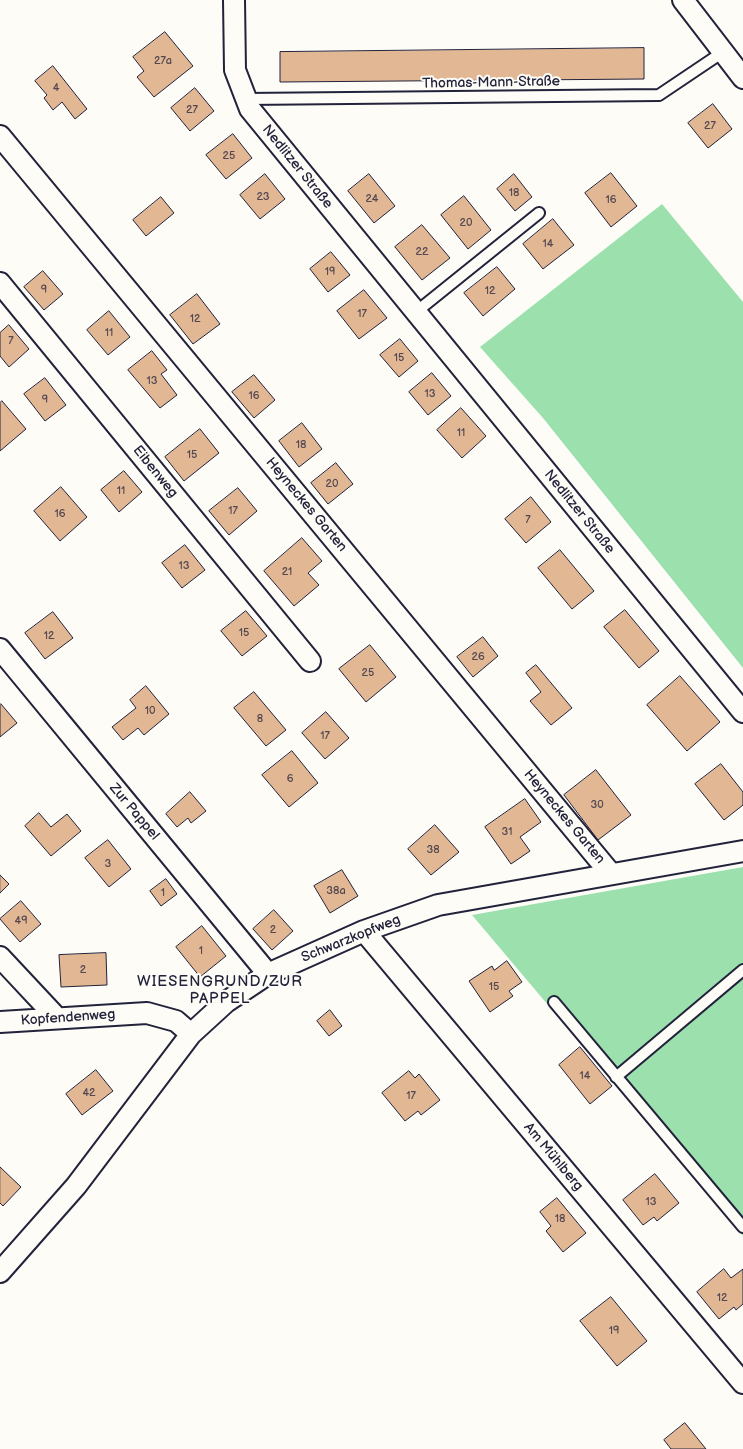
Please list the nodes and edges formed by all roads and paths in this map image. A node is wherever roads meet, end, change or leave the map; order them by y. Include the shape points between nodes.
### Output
1 (234, 0) edge
2 (683, 0) edge
3 (723, 52) junction
4 (743, 78) edge
5 (246, 99) junction
6 (0, 136) edge
7 (539, 213) dead end
8 (0, 283) edge
9 (416, 312) junction
10 (0, 650) edge
11 (310, 661) dead end
12 (743, 712) edge
13 (743, 851) edge
14 (611, 874) junction
15 (364, 931) junction
16 (0, 957) edge
17 (743, 970) edge
18 (268, 974) junction
19 (554, 1002) dead end
20 (57, 1018) junction
21 (0, 1022) edge
22 (191, 1034) junction
23 (616, 1077) junction
24 (743, 1228) edge
25 (0, 1272) edge
26 (743, 1383) edge

1 - 5 street, Nedlitzer Straße via 235,70
2 - 3 street
3 - 4 street
3 - 5 lane, Thomas-Mann-Straße via 659,95
5 - 9 street, Nedlitzer Straße via 250,109
6 - 14 street, Heyneckes Garten
7 - 9 lane
8 - 11 street, Eibenweg
9 - 12 street, Nedlitzer Straße
10 - 18 street, Zur Pappel
13 - 14 street, Schwarzkopfweg
14 - 15 street, Schwarzkopfweg via 438,905
15 - 18 street, Schwarzkopfweg
15 - 26 street, Am Mühlberg
16 - 20 street
17 - 23 lane
18 - 22 street, Schwarzkopfweg via 226,1002
19 - 23 lane
20 - 21 street, Kopfendenweg
20 - 22 street, Kopfendenweg via 147,1013 176,1021
22 - 25 street, Schwarzkopfweg via 76,1186
23 - 24 lane

